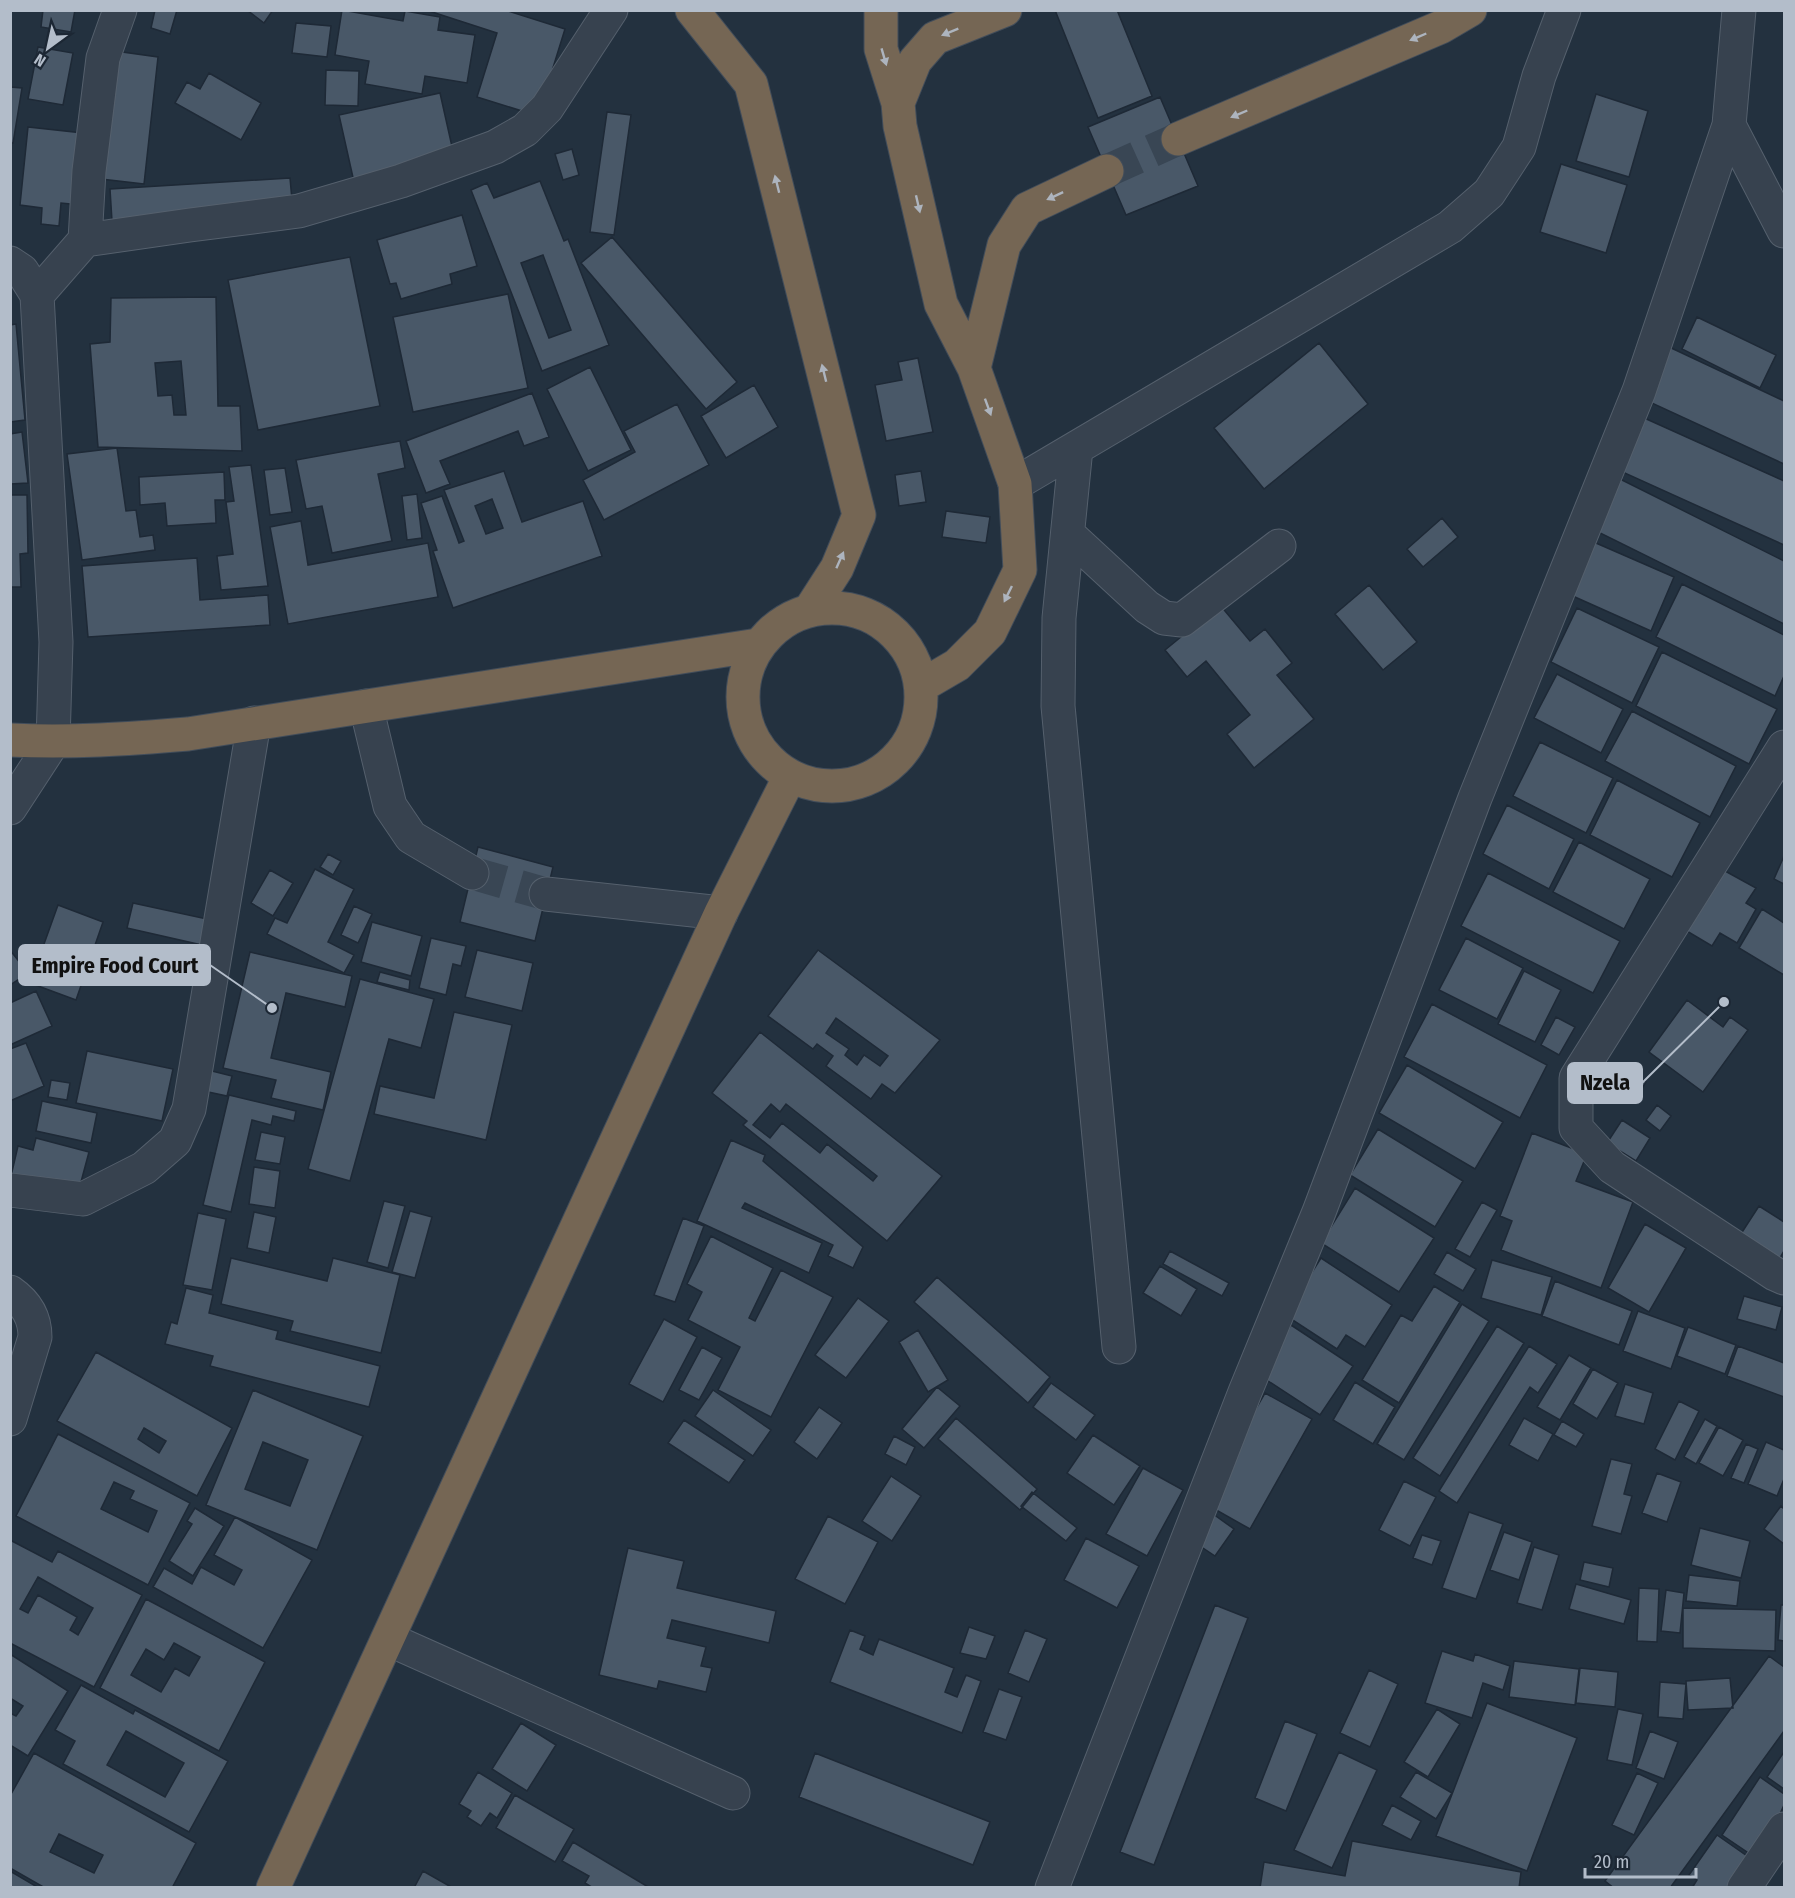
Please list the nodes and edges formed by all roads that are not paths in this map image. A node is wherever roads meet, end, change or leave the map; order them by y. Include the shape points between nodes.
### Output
1 (120, 10) edge
2 (693, 10) edge
3 (881, 10) edge
4 (1005, 10) edge
5 (1470, 10) edge
6 (1564, 10) edge
7 (1738, 10) edge
8 (610, 11) edge
9 (898, 103) junction
10 (1729, 125) junction
11 (1178, 140) tunnel mouth
12 (1107, 171) tunnel mouth
13 (1785, 231) edge
14 (85, 240) junction
15 (10, 263) edge
16 (37, 295) junction
17 (974, 368) junction
18 (1076, 448) junction
19 (1015, 484) junction
20 (1068, 534) junction
21 (1279, 546) dead end
22 (810, 610) junction
23 (758, 645) junction
24 (921, 686) junction
25 (366, 706) junction
26 (254, 723) junction
27 (10, 740) edge
28 (53, 742) junction
29 (1785, 747) edge
30 (790, 776) junction
31 (10, 808) edge
32 (472, 873) tunnel mouth
33 (546, 894) tunnel mouth
34 (721, 914) junction
35 (10, 1190) edge
36 (1785, 1278) edge
37 (10, 1292) edge
38 (1119, 1347) dead end
39 (10, 1419) edge
40 (388, 1639) junction
41 (733, 1793) dead end
42 (1785, 1829) edge
43 (273, 1887) edge
44 (1052, 1887) edge
45 (1744, 1887) edge

1 - 14 street via 103,58
22 -> 2 highway via 837,568 859,515 752,84
3 -> 9 highway via 882,49
4 -> 9 highway via 935,38 915,61
5 -> 11 highway via 1441,27
6 - 18 street via 1539,76 1519,147 1489,193 1450,226
7 - 10 street
8 - 14 street via 547,108 525,130 495,147 299,212
9 -> 17 highway via 941,304
10 - 13 street
10 - 44 street via 1639,391 1475,798 1319,1212
12 -> 17 highway via 1027,209 1004,244
14 - 16 street
15 - 16 street via 22,271
16 - 28 street via 56,642
17 -> 19 highway
18 - 19 street
18 - 20 street
19 -> 24 highway via 1020,570 990,632 957,665
20 - 21 street via 1147,607 1164,618 1182,620
20 - 38 street via 1059,618 1058,706
22 - 23 highway via 772,629
22 - 24 highway via 832,607 874,617 906,646
23 - 25 highway
23 - 30 highway via 742,686 742,707 758,747 772,764
24 - 30 highway via 916,729 892,764 854,784 832,787
25 - 26 highway
25 - 32 street via 390,806 411,837
26 - 28 highway via 177,735
26 - 35 street via 189,1109 175,1141 144,1168 83,1199
27 - 28 highway
28 - 31 street
29 - 36 street via 1576,1078 1576,1128 1612,1167
30 - 34 highway
33 - 34 street
34 - 40 highway
37 - 39 street via 23,1301 35,1327 35,1337
40 - 41 street
40 - 43 highway
42 - 45 street

